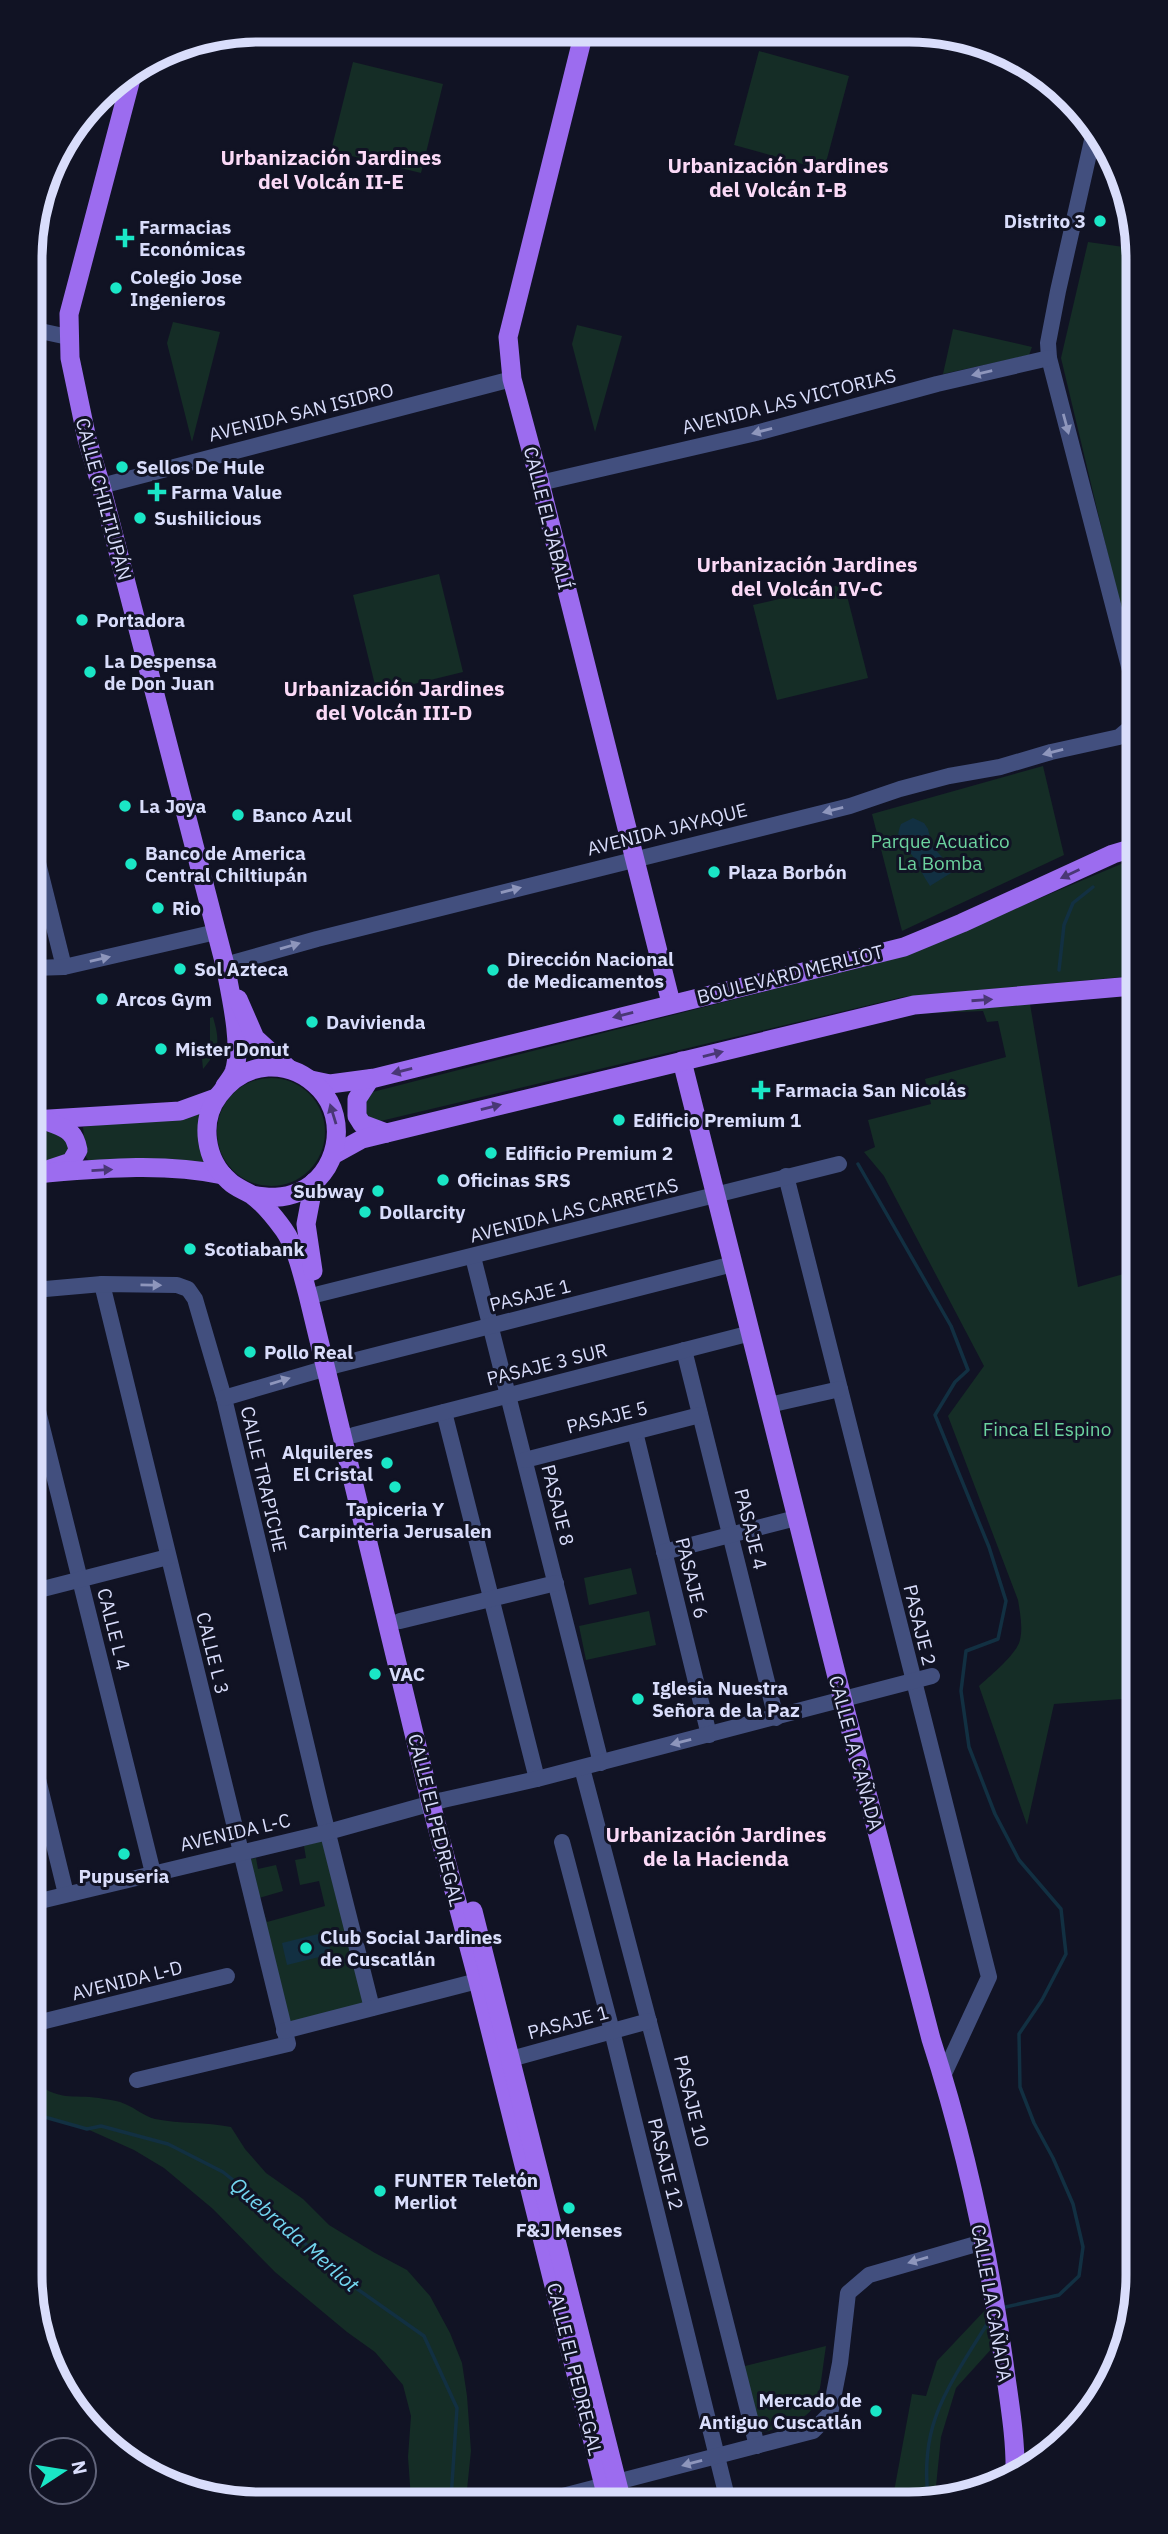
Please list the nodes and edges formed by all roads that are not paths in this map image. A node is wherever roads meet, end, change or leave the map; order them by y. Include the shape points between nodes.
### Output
1 (582, 42) edge
2 (129, 85) edge
3 (1092, 142) edge
4 (42, 331) edge
5 (68, 337) junction
6 (1049, 358) junction
7 (512, 379) junction
8 (540, 483) junction
9 (101, 486) junction
10 (1126, 655) edge
11 (1126, 731) edge
12 (1126, 850) edge
13 (635, 858) junction
14 (42, 879) edge
15 (216, 932) junction
16 (225, 965) junction
17 (64, 967) junction
18 (42, 968) edge
19 (1126, 987) edge
20 (671, 1003) junction
21 (682, 1061) junction
22 (290, 1069) junction
23 (370, 1079) junction
24 (311, 1080) junction
25 (225, 1086) junction
26 (42, 1120) edge
27 (42, 1121) edge
28 (386, 1133) junction
29 (333, 1155) junction
30 (839, 1164) dead end
31 (42, 1172) edge
32 (42, 1174) edge
33 (223, 1175) junction
34 (786, 1176) junction
35 (314, 1182) junction
36 (252, 1195) junction
37 (715, 1195) junction
38 (473, 1257) junction
39 (733, 1264) junction
40 (102, 1284) junction
41 (42, 1289) edge
42 (319, 1294) junction
43 (491, 1326) junction
44 (751, 1333) junction
45 (684, 1350) junction
46 (331, 1366) junction
47 (840, 1389) junction
48 (508, 1395) junction
49 (224, 1398) junction
50 (769, 1405) junction
51 (444, 1412) junction
52 (701, 1415) junction
53 (42, 1427) edge
54 (635, 1432) junction
55 (354, 1435) junction
56 (525, 1460) junction
57 (796, 1518) junction
58 (730, 1535) junction
59 (664, 1552) junction
60 (168, 1557) junction
61 (80, 1580) junction
62 (556, 1583) junction
63 (42, 1589) edge
64 (491, 1598) junction
65 (400, 1621) junction
66 (932, 1676) dead end
67 (913, 1681) junction
68 (842, 1701) junction
69 (776, 1718) junction
70 (709, 1735) junction
71 (601, 1763) junction
72 (582, 1768) junction
73 (537, 1779) junction
74 (42, 1796) edge
75 (437, 1802) junction
76 (328, 1832) junction
77 (562, 1842) dead end
78 (240, 1853) junction
79 (153, 1873) junction
80 (66, 1894) junction
81 (42, 1900) edge
82 (227, 1976) dead end
83 (485, 1979) junction
84 (372, 2008) junction
85 (649, 2021) junction
86 (42, 2023) edge
87 (284, 2031) junction
88 (612, 2031) junction
89 (504, 2061) junction
90 (943, 2076) junction
91 (137, 2080) dead end
92 (983, 2242) junction
93 (757, 2446) junction
94 (1016, 2447) junction
95 (716, 2456) junction
96 (1021, 2460) edge
97 (1015, 2464) edge
98 (613, 2491) edge
99 (726, 2492) edge

1 - 7 main road, CALLE EL JABALÍ via 508,337
2 - 5 main road, CALLE CHILTIUPÁN via 69,314
3 - 6 street via 1058,291
4 - 5 street
5 - 9 main road, CALLE CHILTIUPÁN via 87,439
6 -> 8 street, AVENIDA LAS VICTORIAS
6 -> 10 street
7 - 8 main road, CALLE EL JABALÍ
7 - 9 street, AVENIDA SAN ISIDRO
8 - 13 main road, CALLE EL JABALÍ
9 - 15 main road, CALLE CHILTIUPÁN
11 -> 13 street, AVENIDA JAYAQUE via 1119,737
12 -> 20 main road, BOULEVARD MERLIOT via 904,947
16 -> 13 street, AVENIDA JAYAQUE
13 - 20 main road, CALLE EL JABALÍ
14 - 17 street
15 - 16 main road, CALLE CHILTIUPÁN
17 -> 15 street
16 - 22 main road, CALLE CHILTIUPÁN via 255,1038
16 - 25 main road, CALLE CHILTIUPÁN via 236,1046
17 - 18 street
21 -> 19 main road via 914,1005
20 -> 23 main road, BOULEVARD MERLIOT
28 -> 21 main road
21 - 37 main road, CALLE LA CAÑADA
22 - 24 main road
22 - 25 main road via 261,1067
23 - 24 main road, BOULEVARD MERLIOT via 330,1084
23 - 28 main road via 357,1099 356,1116 362,1124
29 -> 24 main road via 336,1122 327,1098
25 - 26 main road via 180,1111
25 - 33 main road via 210,1111 207,1138 209,1152
27 - 31 main road via 69,1130 76,1137 78,1150 71,1162
28 - 29 main road via 362,1139
29 - 35 main road
30 - 34 street, AVENIDA LAS CARRETAS
32 -> 33 main road via 164,1167
33 - 36 main road
34 - 37 street, AVENIDA LAS CARRETAS
34 - 47 street, PASAJE 2
35 - 36 main road via 284,1197
35 - 42 main road, CALLE EL PEDREGAL via 306,1224
36 - 46 main road, CALLE EL PEDREGAL via 295,1249
37 - 38 street, AVENIDA LAS CARRETAS
37 - 39 main road, CALLE LA CAÑADA
38 - 42 street, AVENIDA LAS CARRETAS
38 - 43 street, PASAJE 8
39 - 43 street, PASAJE 1
39 - 44 main road, CALLE LA CAÑADA
40 - 41 street, CALLE TRAPICHE
40 -> 49 street, CALLE TRAPICHE via 188,1289 195,1299
40 - 60 street, CALLE L 3
42 - 46 main road, CALLE EL PEDREGAL
43 - 46 street, PASAJE 1
43 - 48 street, PASAJE 8
44 - 45 street, PASAJE 3 SUR
44 - 50 main road, CALLE LA CAÑADA
45 - 48 street, PASAJE 3 SUR
45 - 52 street, PASAJE 4
49 -> 46 street, PASAJE 1
46 - 55 main road, CALLE EL PEDREGAL
46 - 75 main road, CALLE EL PEDREGAL
47 - 50 street
47 - 67 street, PASAJE 2
48 - 51 street, PASAJE 3 SUR
48 - 56 street, PASAJE 8
49 - 76 street, CALLE TRAPICHE
50 - 57 main road, CALLE LA CAÑADA
51 - 55 street, PASAJE 3 SUR
51 - 64 street
52 - 54 street, PASAJE 5
52 - 58 street, PASAJE 4
53 - 61 street, CALLE L 4
54 - 56 street, PASAJE 5
54 - 59 street, PASAJE 6
55 - 65 main road, CALLE EL PEDREGAL
56 - 62 street, PASAJE 8
57 - 58 street
57 - 68 main road, CALLE LA CAÑADA
58 - 59 street
58 - 69 street, PASAJE 4
59 - 70 street, PASAJE 6
60 - 61 street
60 - 78 street, CALLE L 3
61 - 63 street
61 - 79 street, CALLE L 4
62 - 64 street
62 - 71 street, PASAJE 8
64 - 65 street
64 - 73 street
65 - 75 main road, CALLE EL PEDREGAL
66 - 67 street, AVENIDA L-C
67 - 68 street, AVENIDA L-C
67 - 90 street, PASAJE 2 via 989,1977
68 - 69 street, AVENIDA L-C
68 - 90 main road, CALLE LA CAÑADA
69 - 70 street, AVENIDA L-C
70 -> 71 street, AVENIDA L-C
71 - 72 street, AVENIDA L-C
72 - 73 street, AVENIDA L-C
72 - 85 street, PASAJE 10
73 - 75 street, AVENIDA L-C
74 - 80 street
75 - 76 street, AVENIDA L-C
75 - 83 main road, CALLE EL PEDREGAL
76 - 78 street, AVENIDA L-C
76 - 84 street, CALLE TRAPICHE
77 - 88 street, PASAJE 12
78 - 79 street, AVENIDA L-C
78 - 87 street, CALLE L 3
79 - 80 street, AVENIDA L-C
80 - 81 street, AVENIDA L-C
82 - 86 street, AVENIDA L-D
83 - 84 street
83 - 89 main road, CALLE EL PEDREGAL
84 - 87 street
85 - 88 street, PASAJE 1
85 - 93 street, PASAJE 10
87 - 91 street via 288,2044
88 - 89 street, PASAJE 1
88 - 95 street, PASAJE 12
89 - 98 main road, CALLE EL PEDREGAL
90 - 92 main road, CALLE LA CAÑADA
92 -> 93 street via 869,2274 848,2293 830,2414 813,2431
92 - 94 main road, CALLE LA CAÑADA
93 - 95 street
94 - 96 main road, CALLE LA CAÑADA
94 - 97 main road, CALLE LA CAÑADA
95 -> 98 street
95 - 99 street, PASAJE 12

